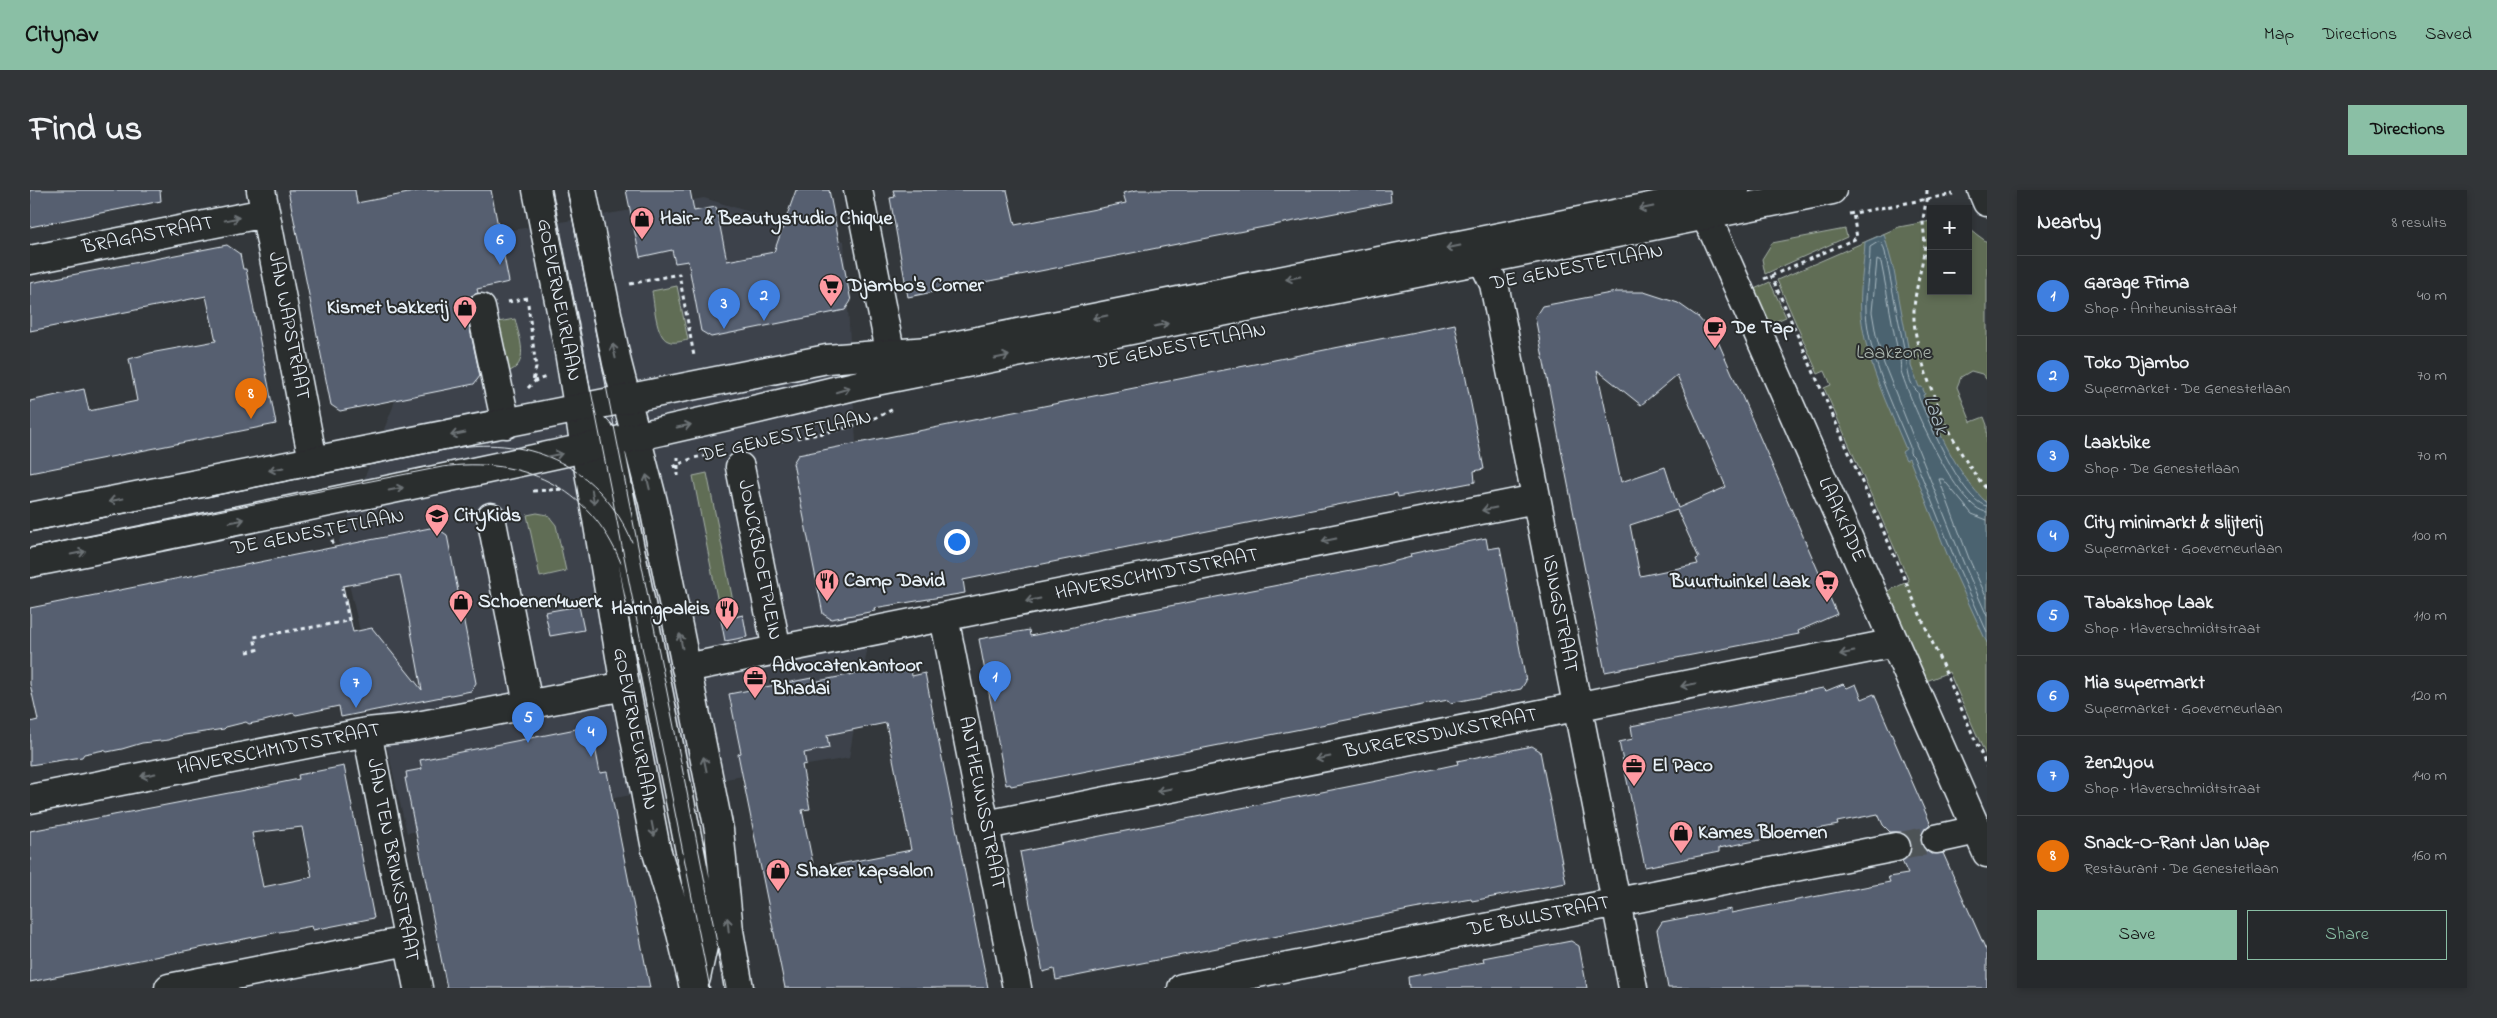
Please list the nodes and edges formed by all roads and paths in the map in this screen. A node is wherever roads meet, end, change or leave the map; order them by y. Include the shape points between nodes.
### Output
1 (537, 190) edge
2 (582, 190) edge
3 (858, 190) edge
4 (1735, 190) edge
5 (1832, 190) edge
6 (1927, 190) edge
7 (1982, 190) edge
8 (263, 201) edge
9 (1696, 202) edge
10 (1987, 202) edge
11 (1853, 213) dead end
12 (1481, 251) junction
13 (30, 260) edge
14 (1771, 275) junction
15 (1763, 279) dead end
16 (629, 284) dead end
17 (481, 308) dead end
18 (694, 357) dead end
19 (892, 365) junction
20 (627, 399) junction
21 (896, 407) dead end
22 (579, 410) junction
23 (506, 424) junction
24 (637, 436) junction
25 (756, 445) dead end
26 (597, 446) junction
27 (729, 460) joint
28 (314, 461) junction
29 (646, 474) junction
30 (591, 485) junction
31 (1987, 489) edge
32 (527, 491) dead end
33 (1536, 499) junction
34 (30, 517) edge
35 (491, 517) dead end
36 (339, 529) dead end
37 (334, 548) dead end
38 (30, 563) edge
39 (342, 588) dead end
40 (944, 617) junction
41 (1895, 643) junction
42 (777, 650) junction
43 (247, 652) dead end
44 (686, 668) junction
45 (625, 686) junction
46 (528, 704) junction
47 (1578, 707) junction
48 (367, 732) junction
49 (1987, 767) edge
50 (30, 799) edge
51 (986, 825) junction
52 (1936, 839) tunnel mouth
53 (1982, 842) edge
54 (1896, 847) tunnel mouth
55 (1616, 902) junction
56 (706, 932) junction
57 (408, 941) junction
58 (738, 981) edge
59 (694, 987) edge
60 (169, 988) edge
61 (418, 988) edge
62 (1017, 988) edge
63 (1182, 988) edge
64 (1633, 988) edge

1 - 22 street, GOEVERNEURLAAN
20 -> 2 street, GOEVERNEURLAAN via 613,346
3 - 19 street
4 - 9 street
5 - 9 street
6 - 31 path via 1924,249 1914,309 1917,344 1946,420 1965,459
7 - 10 street
13 -> 8 street, BRAGASTRAAT
8 - 28 street, JAN WAPSTRAAT
9 - 12 street, DE GENESTETLAAN
9 - 41 street, LAAKKADE via 1718,240
11 - 14 path via 1857,238
12 - 19 street, DE GENESTETLAAN via 928,351
12 - 33 street, ISINGSTRAAT via 1494,284
14 - 15 path
14 - 49 path, LAAKKADE
16 - 18 path via 679,274
17 - 23 street
19 - 20 street, DE GENESTETLAAN via 827,359
24 -> 19 street, DE GENESTETLAAN
20 - 22 street, DE GENESTETLAAN
20 - 24 street, GOEVERNEURLAAN
20 - 26 street
21 - 25 path, DE GENESTETLAAN via 852,426
22 - 23 street, DE GENESTETLAAN
22 - 26 street, GOEVERNEURLAAN
23 -> 28 street, DE GENESTETLAAN
24 - 26 street, DE GENESTETLAAN
24 - 29 street, GOEVERNEURLAAN
26 - 30 street, GOEVERNEURLAAN
38 -> 26 street, DE GENESTETLAAN via 436,482
26 - 56 street, GOEVERNEURLAAN
27 - 29 path, DE GENESTETLAAN via 693,458 666,470
27 - 42 street, JONCKBLOETPLEIN
28 -> 34 street, DE GENESTETLAAN
44 -> 29 street, GOEVERNEURLAAN
30 - 32 path
30 -> 45 street, GOEVERNEURLAAN
33 -> 40 street, HAVERSCHMIDTSTRAAT
33 - 47 street, ISINGSTRAAT
35 - 46 street
36 - 37 path, DE GENESTETLAAN via 328,531
39 - 43 path via 348,621 254,637 257,650
40 - 42 street, HAVERSCHMIDTSTRAAT
40 - 51 street, ANTHEUNISSTRAAT
41 -> 47 street, BURGERSDIJKSTRAAT
41 - 53 street, LAAKKADE
42 - 44 street, JONCKBLOETPLEIN
58 -> 44 street, GOEVERNEURLAAN via 729,931 720,838
45 - 46 street
45 -> 59 street, GOEVERNEURLAAN via 656,849 682,933
46 - 48 street, HAVERSCHMIDTSTRAAT via 407,728
47 -> 51 street, BURGERSDIJKSTRAAT
47 - 55 street, ISINGSTRAAT
48 -> 50 street, HAVERSCHMIDTSTRAAT
48 - 57 street, JAN TEN BRINKSTRAAT
51 - 62 street, ANTHEUNISSTRAAT
52 - 53 street
54 - 55 street, DE BULLSTRAAT
55 - 63 street, DE BULLSTRAAT
55 - 64 street, ISINGSTRAAT
56 - 58 street, GOEVERNEURLAAN
56 - 59 street, GOEVERNEURLAAN
57 - 60 street
57 - 61 street, JAN TEN BRINKSTRAAT

